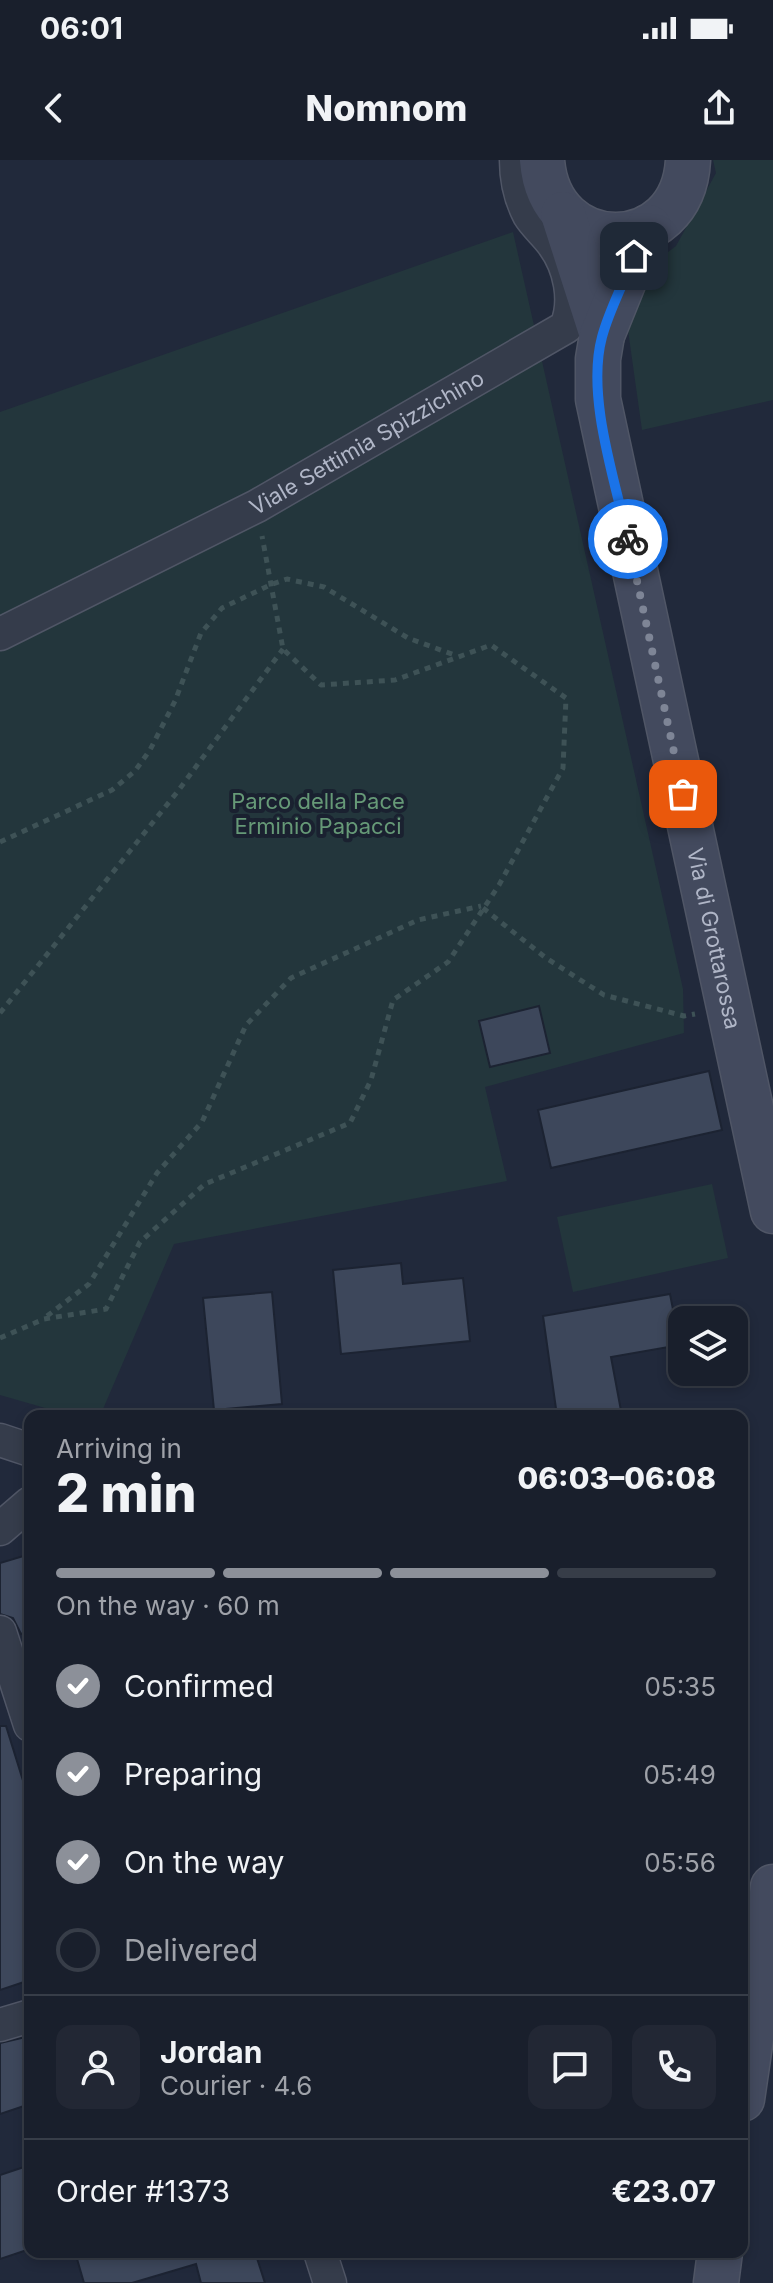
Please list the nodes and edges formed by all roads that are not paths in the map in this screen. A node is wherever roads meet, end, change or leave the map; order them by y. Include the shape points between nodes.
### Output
1 (516, 160) edge
2 (542, 160) edge
3 (689, 161) edge
4 (563, 214) junction
5 (649, 227) junction
6 (602, 335) junction
7 (0, 634) edge
8 (773, 1211) edge
9 (0, 1440) edge
10 (24, 1448) edge
11 (24, 1508) edge
12 (0, 1529) edge
13 (0, 1632) edge
14 (24, 1706) edge
15 (773, 1887) edge
16 (754, 1921) edge
17 (24, 2018) edge
18 (0, 2025) edge
19 (756, 2028) edge
20 (748, 2069) edge
21 (322, 2258) edge
22 (719, 2258) edge
23 (330, 2283) edge
24 (716, 2283) edge

1 - 7 street, Viale Settimia Spizzichino via 520,193 565,267 571,290 566,327 257,506
2 - 4 street, Via di Grottarossa via 546,187
3 - 5 street via 677,202
4 - 5 street via 605,234 628,235
4 - 6 street, Via di Grottarossa
5 - 6 street, Via di Grottarossa
6 - 8 street, Via di Grottarossa via 598,399
9 - 10 street
11 - 12 street
13 - 14 street
15 - 16 street
16 - 19 street
17 - 18 street
19 - 20 street
21 - 23 street
22 - 24 street

